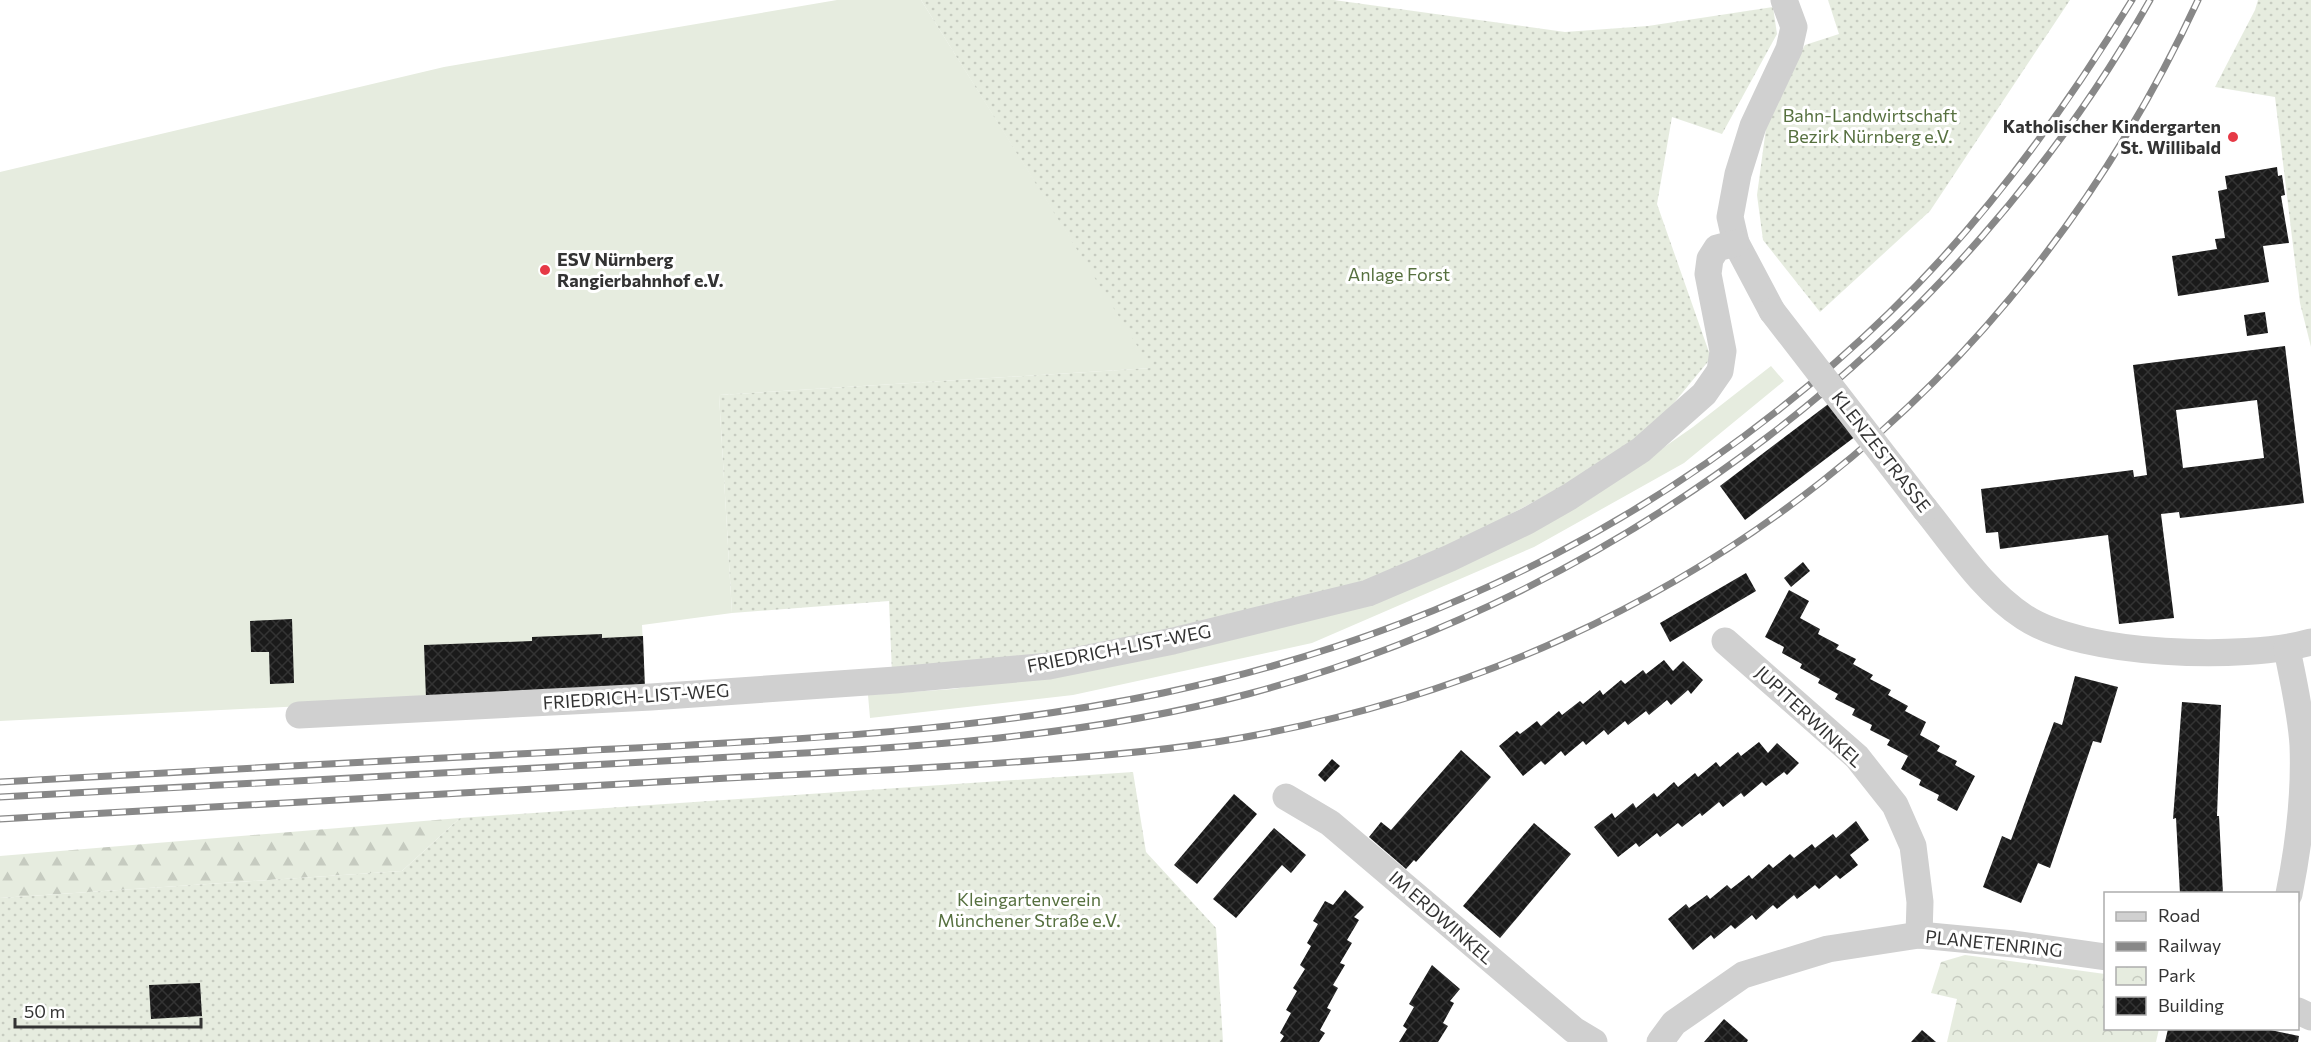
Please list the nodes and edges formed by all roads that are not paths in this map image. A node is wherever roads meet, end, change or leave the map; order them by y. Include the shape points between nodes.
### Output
1 (1784, 0) edge
2 (1736, 243) junction
3 (1725, 641) dead end
4 (2299, 645) edge
5 (299, 715) dead end
6 (1286, 797) dead end
7 (2289, 892) edge
8 (1919, 935) junction
9 (2104, 957) edge
10 (1594, 1042) edge
11 (1660, 1042) edge

1 - 2 street, KLENZESTRASSE via 1794,27 1789,49 1753,126 1738,174 1730,217
2 - 4 street, KLENZESTRASSE, bridge via 1772,311 1977,574 2025,618 2068,637 2105,644 2197,653
2 - 5 street, FRIEDRICH-LIST-WEG via 1717,248 1710,259 1708,274 1723,351 1720,371 1681,416 1593,483 1535,516 1368,593 1173,641 1049,666 631,698
3 - 8 street, JUPITERWINKEL via 1857,757 1895,805 1913,846 1920,902
4 - 7 street via 2303,801
6 - 10 street, IM ERDWINKEL via 1330,823 1574,1030
8 - 9 street, PLANETENRING
8 - 11 street, PLANETENRING via 1828,948 1743,975 1674,1023

